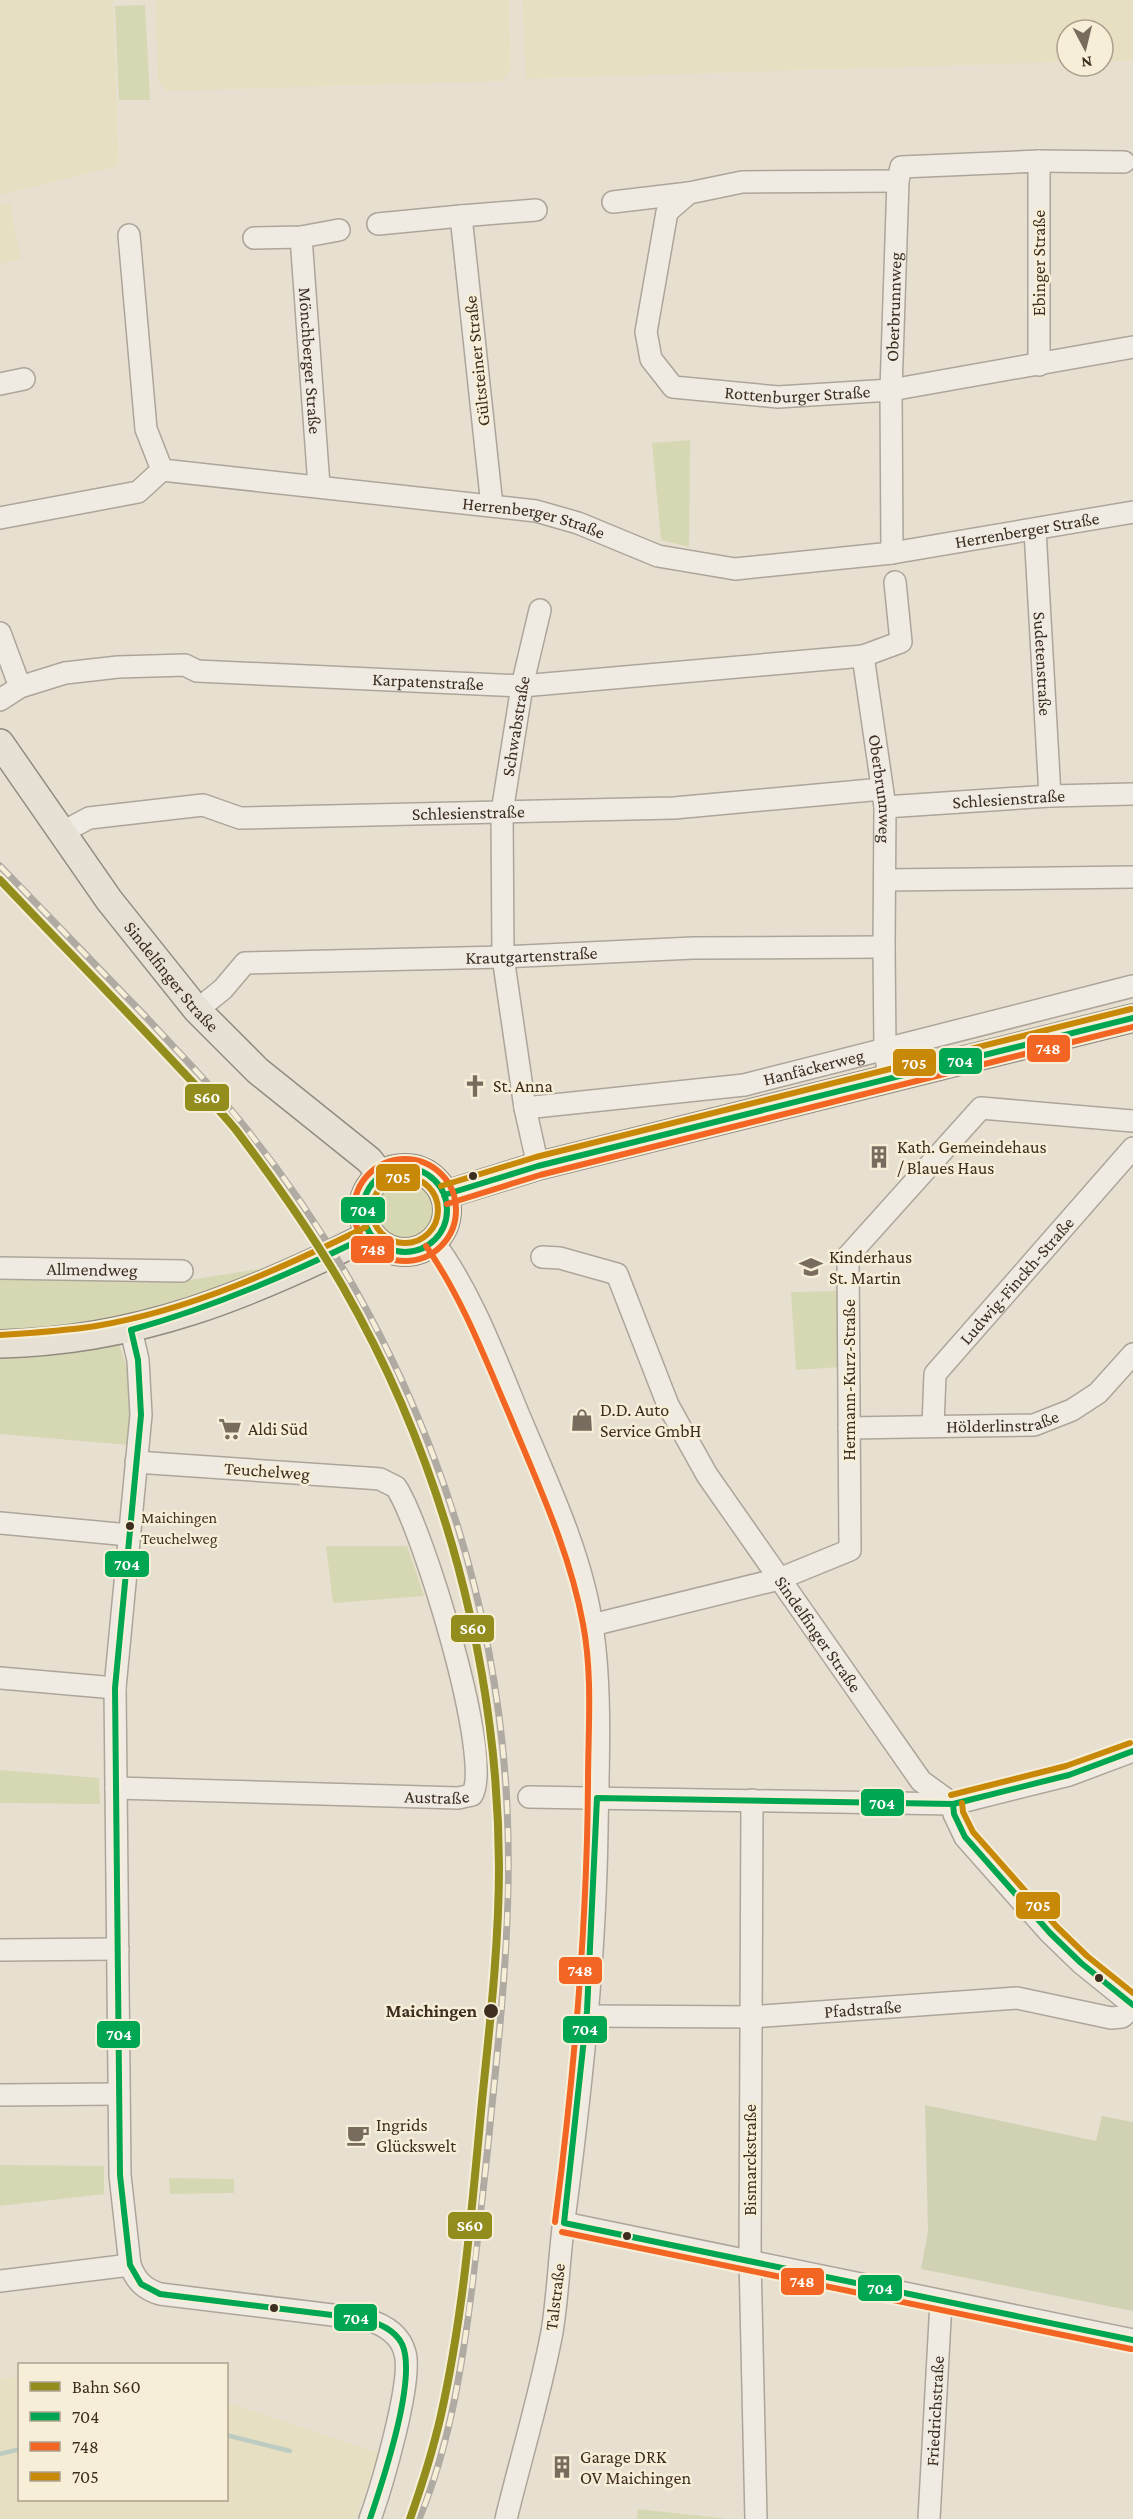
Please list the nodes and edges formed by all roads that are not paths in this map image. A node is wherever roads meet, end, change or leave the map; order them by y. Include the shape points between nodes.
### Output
1 (1039, 161) junction
2 (1124, 162) dead end
3 (899, 174) junction
4 (689, 193) junction
5 (613, 202) dead end
6 (536, 210) dead end
7 (461, 216) junction
8 (378, 224) dead end
9 (339, 230) dead end
10 (129, 235) dead end
11 (301, 237) junction
12 (254, 238) dead end
13 (1133, 347) edge
14 (1039, 365) junction
15 (24, 379) dead end
16 (0, 384) edge
17 (891, 390) junction
18 (162, 470) junction
19 (319, 486) junction
20 (492, 506) junction
21 (1133, 512) edge
22 (0, 518) edge
23 (1035, 530) junction
24 (892, 554) junction
25 (895, 582) dead end
26 (540, 610) dead end
27 (0, 633) edge
28 (863, 656) junction
29 (20, 687) junction
30 (522, 687) junction
31 (0, 700) edge
32 (0, 743) edge
33 (1133, 794) edge
34 (1050, 796) junction
35 (884, 798) junction
36 (502, 812) junction
37 (61, 833) junction
38 (1133, 877) edge
39 (885, 880) junction
40 (884, 947) junction
41 (502, 957) junction
42 (1133, 986) edge
43 (197, 1010) junction
44 (1133, 1018) edge
45 (885, 1050) junction
46 (889, 1078) junction
47 (525, 1108) junction
48 (1133, 1121) edge
49 (1133, 1148) edge
50 (538, 1166) junction
51 (381, 1175) junction
52 (444, 1195) junction
53 (370, 1235) junction
54 (433, 1241) junction
55 (542, 1257) dead end
56 (0, 1268) edge
57 (182, 1271) dead end
58 (131, 1330) junction
59 (0, 1344) edge
60 (1133, 1354) edge
61 (933, 1426) junction
62 (849, 1428) junction
63 (136, 1462) junction
64 (396, 1487) joint
65 (0, 1523) edge
66 (129, 1535) junction
67 (779, 1579) junction
68 (592, 1625) junction
69 (0, 1678) edge
70 (115, 1688) junction
71 (1133, 1751) edge
72 (116, 1788) junction
73 (529, 1797) dead end
74 (597, 1798) junction
75 (752, 1800) junction
76 (953, 1804) junction
77 (117, 1949) junction
78 (0, 1950) edge
79 (1133, 2006) edge
80 (587, 2016) junction
81 (750, 2017) junction
82 (119, 2094) junction
83 (0, 2095) edge
84 (564, 2223) junction
85 (750, 2260) junction
86 (130, 2265) junction
87 (0, 2282) edge
88 (941, 2302) junction
89 (1133, 2340) edge
90 (370, 2519) edge
91 (506, 2519) edge
92 (756, 2519) edge
93 (929, 2519) edge

1 - 2 street
1 - 3 street
1 - 14 street, Ebinger Straße
3 - 4 street via 742,182
3 - 17 street, Oberbrunnweg
4 - 5 street
4 - 17 street, Rottenburger Straße via 667,212 646,332 651,359 673,387 778,397
6 - 7 street
7 - 8 street
7 - 20 street, Gültsteiner Straße
9 - 11 street
10 - 18 street via 146,429
11 - 12 street
11 - 19 street, Mönchberger Straße
13 - 14 street, Rottenburger Straße
14 - 17 street, Rottenburger Straße
15 - 16 street
17 - 24 street, Oberbrunnweg
18 - 19 street, Herrenberger Straße
18 - 22 street via 138,492
19 - 20 street, Herrenberger Straße
20 - 24 street, Herrenberger Straße via 536,511 578,523 658,556 735,569
21 - 23 street, Herrenberger Straße
23 - 24 street, Herrenberger Straße
23 - 34 street, Sudetenstraße
25 - 28 street via 901,642
26 - 30 street, Schwabstraße
27 - 29 street
28 - 30 street, Karpatenstraße
28 - 35 street, Oberbrunnweg
29 - 30 street, Karpatenstraße via 65,673 185,665 197,671
29 - 31 street, Karpatenstraße
30 - 36 street, Schwabstraße
32 - 37 main road, Sindelfinger Straße
33 - 34 street, Schlesienstraße
34 - 35 street, Schlesienstraße
35 - 36 street, Schlesienstraße
35 - 39 street, Oberbrunnweg
36 - 37 street, Schlesienstraße via 240,818 203,805 89,818
36 - 41 street, Schwabstraße
37 - 43 main road, Sindelfinger Straße
38 - 39 street
39 - 40 street, Oberbrunnweg
40 - 41 street, Krautgartenstraße via 693,948
40 - 45 street, Oberbrunnweg
41 - 43 street, Krautgartenstraße via 245,963 223,989
41 - 47 street, Schwabstraße
42 - 45 street, Hanfäckerweg
43 - 51 main road, Sindelfinger Straße via 258,1071 369,1160
44 - 46 main road
45 - 46 street, Oberbrunnweg
45 - 47 street, Hanfäckerweg via 744,1085
46 - 50 main road
47 - 50 street, Schwabstraße
48 - 62 street, Hermann-Kurz-Straße via 981,1108 848,1257
49 - 61 street, Ludwig-Finckh-Straße via 935,1374
50 - 52 main road
51 - 52 main road via 405,1168 418,1170 438,1184
51 - 53 main road via 366,1192 363,1202
52 - 54 main road via 444,1225
53 - 54 main road via 388,1249 400,1252 412,1252
53 - 58 main road via 207,1308
54 - 68 street, Talstraße via 486,1338 551,1492 582,1577
55 - 67 street, Sindelfinger Straße via 560,1258 617,1274 668,1405 707,1474
56 - 57 street, Allmendweg
58 - 59 main road
58 - 63 street via 141,1388
60 - 61 street, Hölderlinstraße via 1098,1393 1072,1410 1034,1425
61 - 62 street, Hölderlinstraße
62 - 67 street, Hermann-Kurz-Straße via 850,1550
63 - 64 street, Teuchelweg via 380,1479
63 - 66 street
64 - 72 street, Austraße via 421,1543 463,1687 477,1768 472,1795 458,1798
65 - 66 street
66 - 70 street
67 - 68 street, Hermann-Kurz-Straße
67 - 76 street, Sindelfinger Straße via 921,1781
68 - 74 street, Talstraße
69 - 70 street
70 - 72 street
71 - 76 street via 1069,1775
72 - 77 street
73 - 74 street
74 - 75 street
74 - 80 street, Talstraße via 596,1894
75 - 76 street
75 - 81 street, Bismarckstraße
76 - 79 street via 965,1837 1050,1933
77 - 78 street
77 - 82 street
79 - 81 street, Pfadstraße via 1122,2017 1111,2018 1017,1998
80 - 81 street, Pfadstraße
80 - 84 street, Talstraße
81 - 85 street, Bismarckstraße
82 - 83 street
82 - 86 street via 120,2175
84 - 85 street
84 - 91 street, Talstraße via 552,2331
85 - 88 street
85 - 92 street, Bismarckstraße
86 - 87 street
86 - 90 street via 142,2285 160,2294 365,2319 381,2324 400,2341 407,2363 386,2470
88 - 89 street
88 - 93 street, Friedrichstraße

